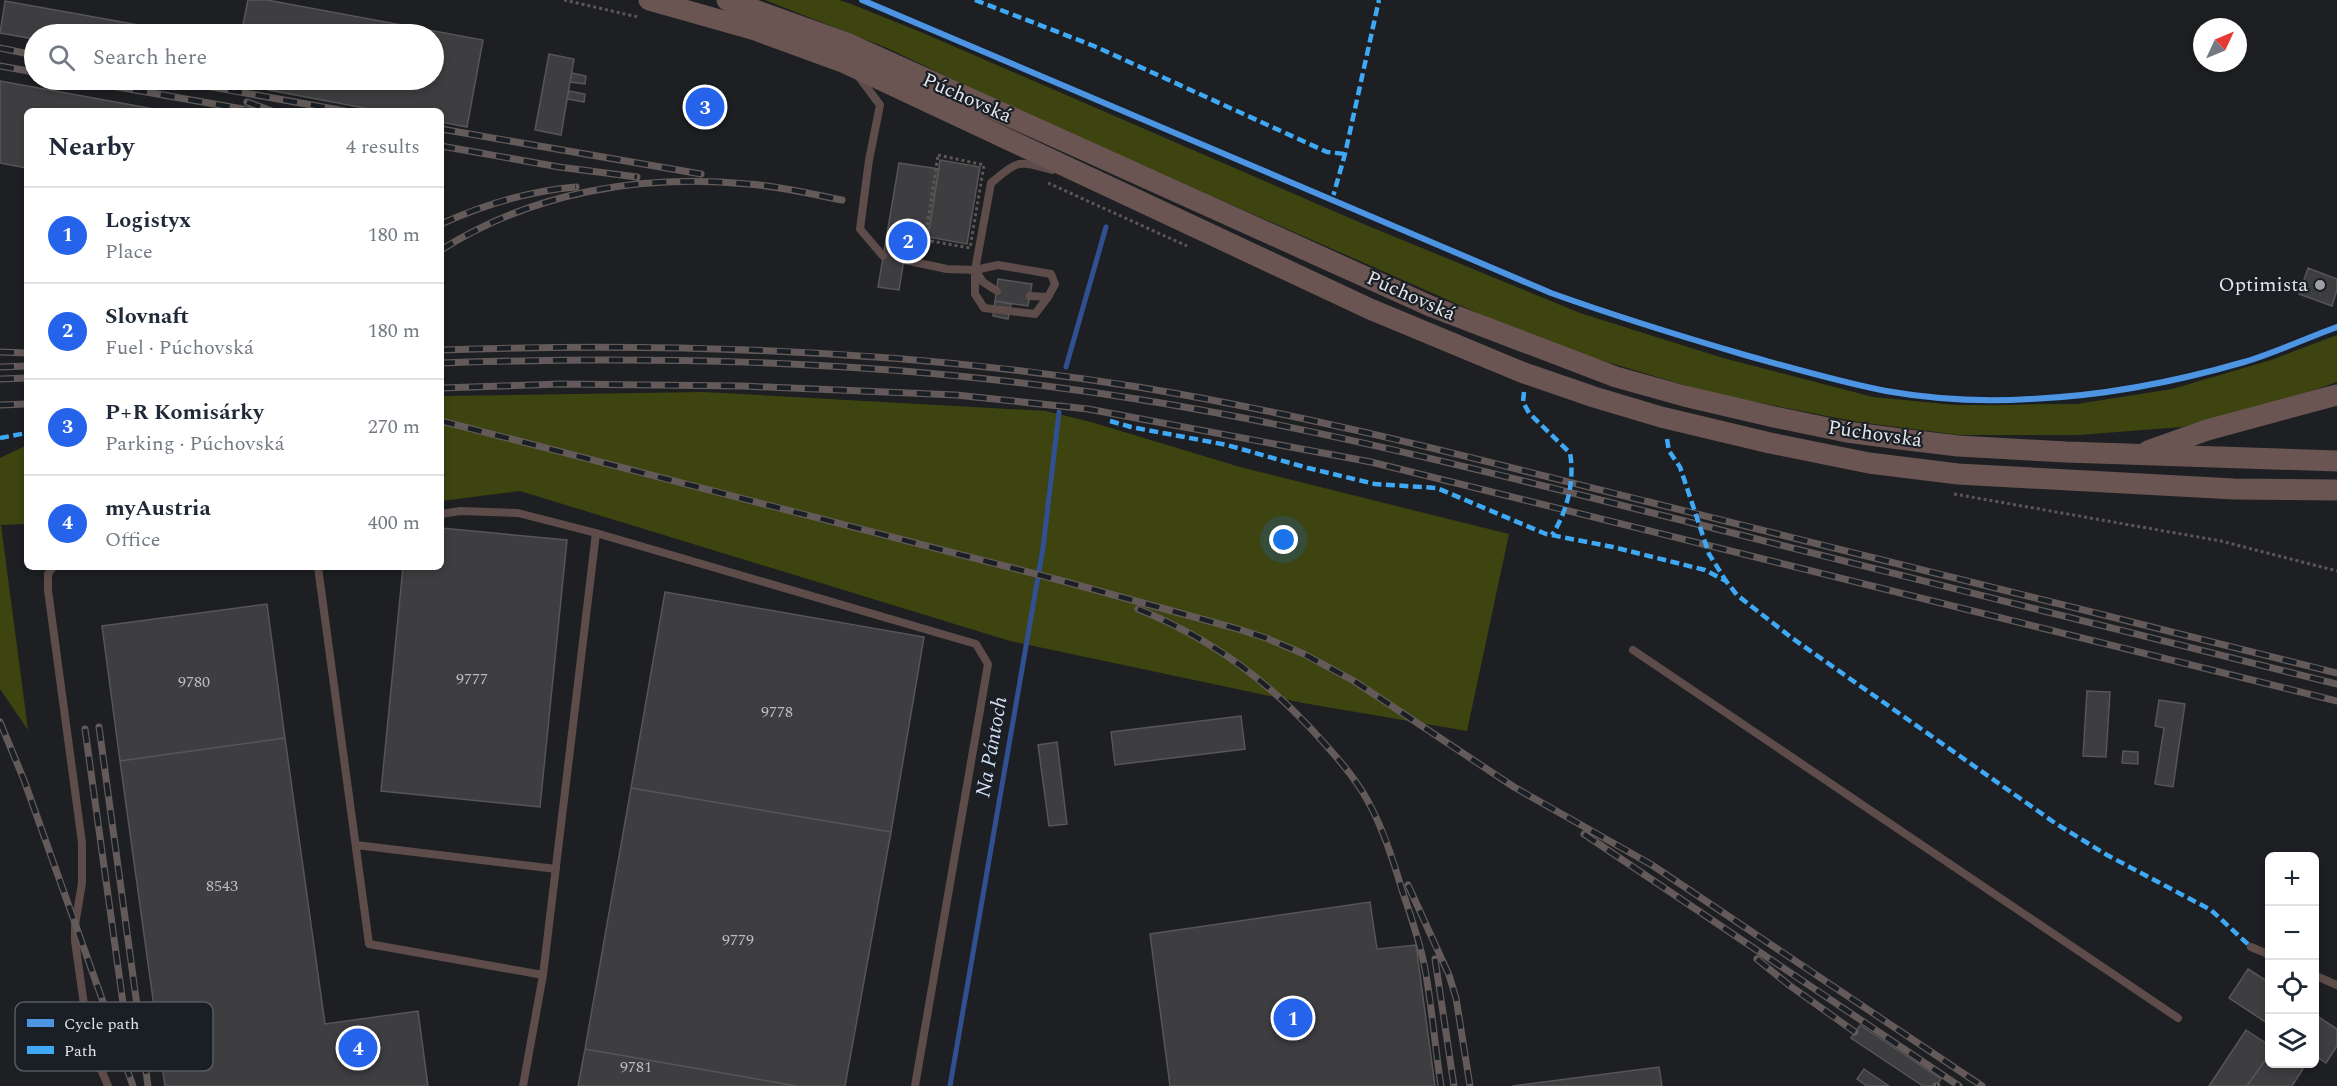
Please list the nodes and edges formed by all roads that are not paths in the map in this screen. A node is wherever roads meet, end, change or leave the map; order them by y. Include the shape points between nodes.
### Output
1 (649, 0) edge
2 (727, 0) edge
3 (862, 0) edge
4 (845, 63) junction
5 (1152, 207) junction
6 (884, 256) dead end
7 (904, 260) dead end
8 (975, 270) junction
9 (997, 291) dead end
10 (1030, 296) dead end
11 (1048, 297) junction
12 (2337, 327) edge
13 (2337, 395) edge
14 (1959, 446) junction
15 (2135, 455) junction
16 (2337, 461) edge
17 (1958, 474) junction
18 (2337, 490) edge
19 (444, 514) edge
20 (596, 533) junction
21 (51, 570) edge
22 (318, 570) edge
23 (1633, 650) dead end
24 (356, 845) junction
25 (556, 869) junction
26 (2251, 947) dead end
27 (2265, 953) edge
28 (543, 975) junction
29 (2319, 977) edge
30 (2337, 985) edge
31 (84, 1002) edge
32 (2178, 1018) dead end
33 (102, 1071) edge
34 (108, 1086) edge
35 (523, 1086) edge
36 (915, 1086) edge

1 - 4 main road, Púchovská via 755,30
2 - 14 main road, Púchovská via 849,44 1431,306 1563,357 1673,393 1774,417 1847,432
3 - 12 lane via 1551,293 1693,340 1886,390 1983,399 2073,396 2164,382 2246,362
4 - 5 main road, Púchovská
4 - 6 lane via 880,105 860,229
5 - 8 lane via 1055,171 1029,163 1014,164 991,183
5 - 17 main road, Púchovská via 1370,309 1524,373 1594,397 1770,443 1869,463
7 - 8 lane
8 - 9 lane via 983,282
8 - 11 lane via 998,265 1051,274 1055,284
8 - 11 lane via 975,294 984,308 1035,314
10 - 11 lane
13 - 15 main road via 2207,430
14 - 15 main road, Púchovská
14 - 17 main road
15 - 16 main road, Púchovská
17 - 18 main road, Púchovská via 2222,489
19 - 20 lane via 518,513
20 - 25 lane
20 - 36 lane via 976,644 988,664
21 - 31 lane via 48,590 83,862 75,941
22 - 24 lane
23 - 32 lane
24 - 25 lane
24 - 28 lane via 369,944
25 - 28 lane
26 - 27 lane
28 - 35 lane
29 - 30 lane
33 - 34 lane

